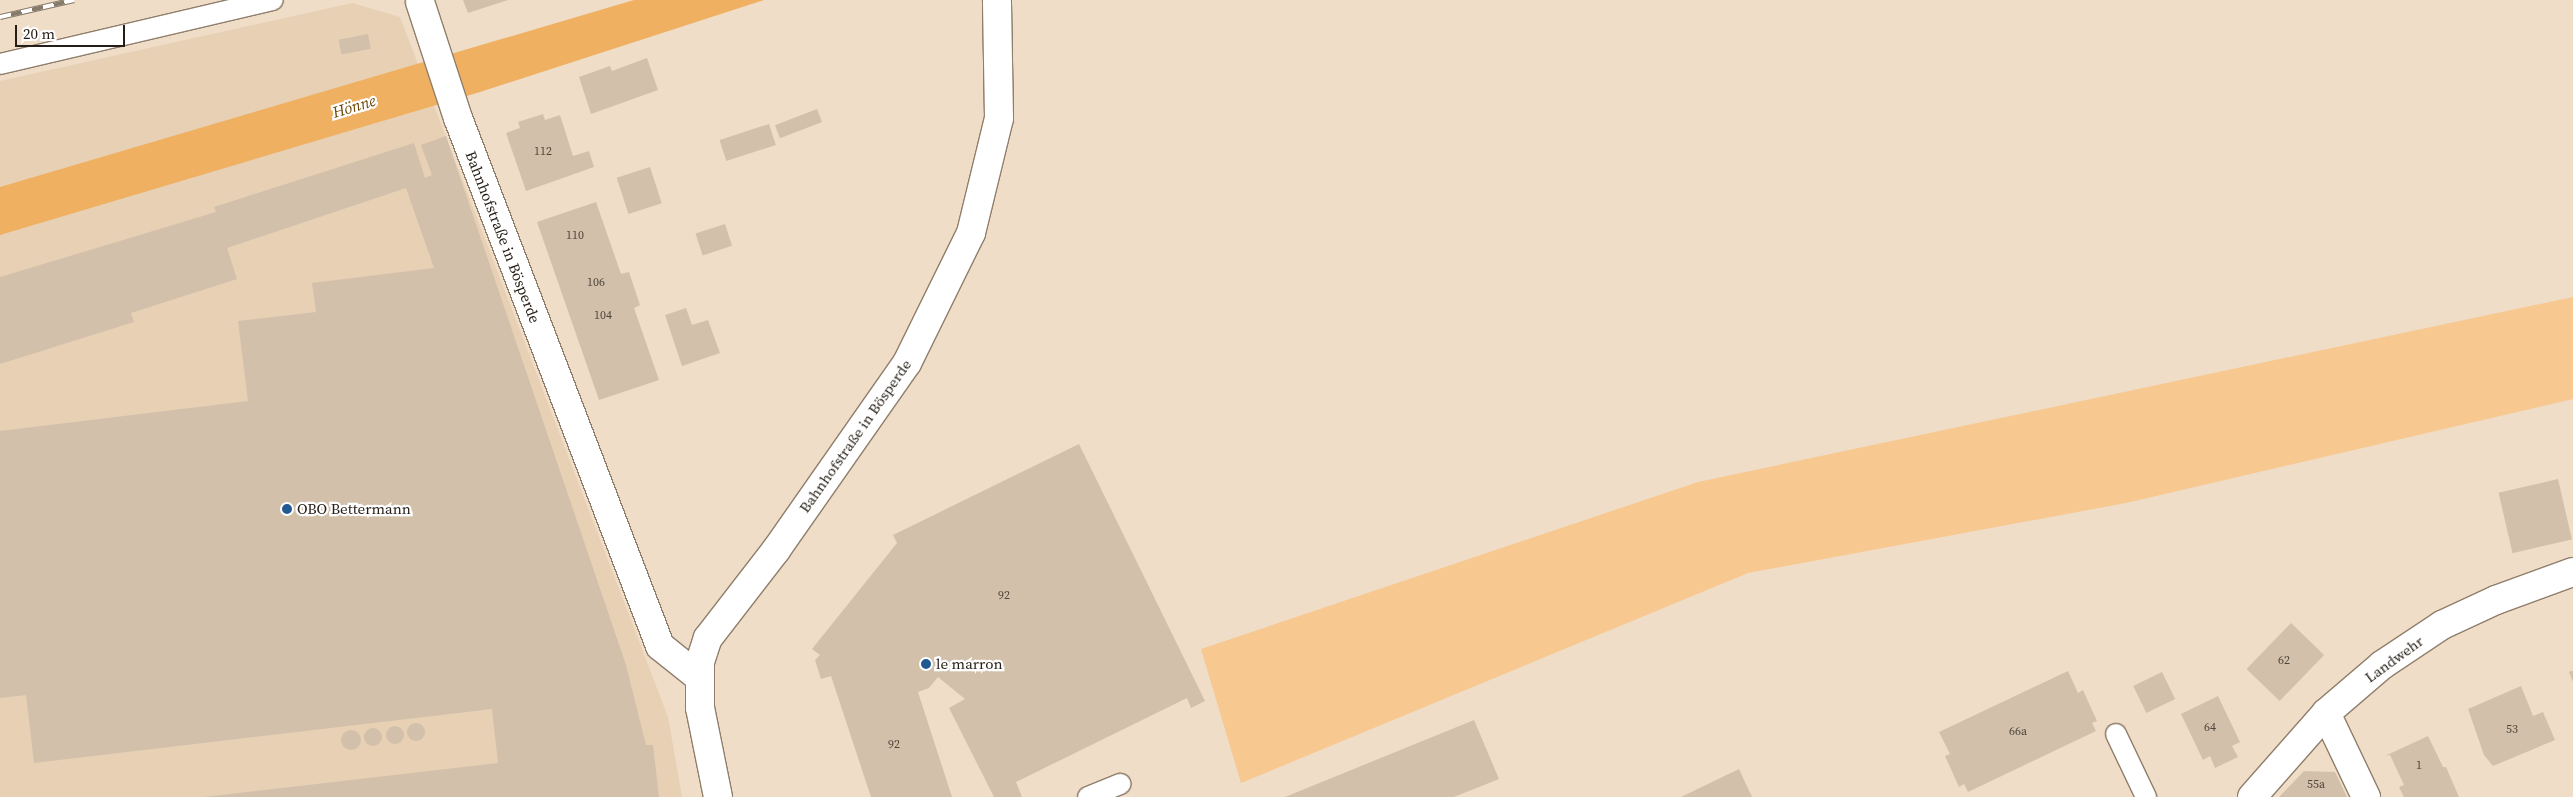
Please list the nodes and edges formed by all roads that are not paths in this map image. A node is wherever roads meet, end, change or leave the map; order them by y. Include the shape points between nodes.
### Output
1 (273, 0) edge
2 (997, 0) edge
3 (418, 1) edge
4 (0, 64) edge
5 (2573, 572) edge
6 (700, 678) junction
7 (2326, 713) junction
8 (2116, 734) dead end
9 (1121, 784) dead end
10 (718, 797) edge
11 (1088, 797) edge
12 (2146, 797) edge
13 (2252, 797) edge
14 (2366, 797) edge

1 - 4 lane
2 - 6 street, Bahnhofstraße in Bösperde via 999,118 971,233 907,363 776,550 708,638 700,662
3 - 6 street, Bahnhofstraße in Bösperde via 458,118 660,646
5 - 7 street, Landwehr via 2496,600 2442,625 2382,665
6 - 10 street, Bahnhofstraße in Bösperde via 700,708
7 - 13 street, Landwehr
7 - 14 street
8 - 12 lane
9 - 11 lane

